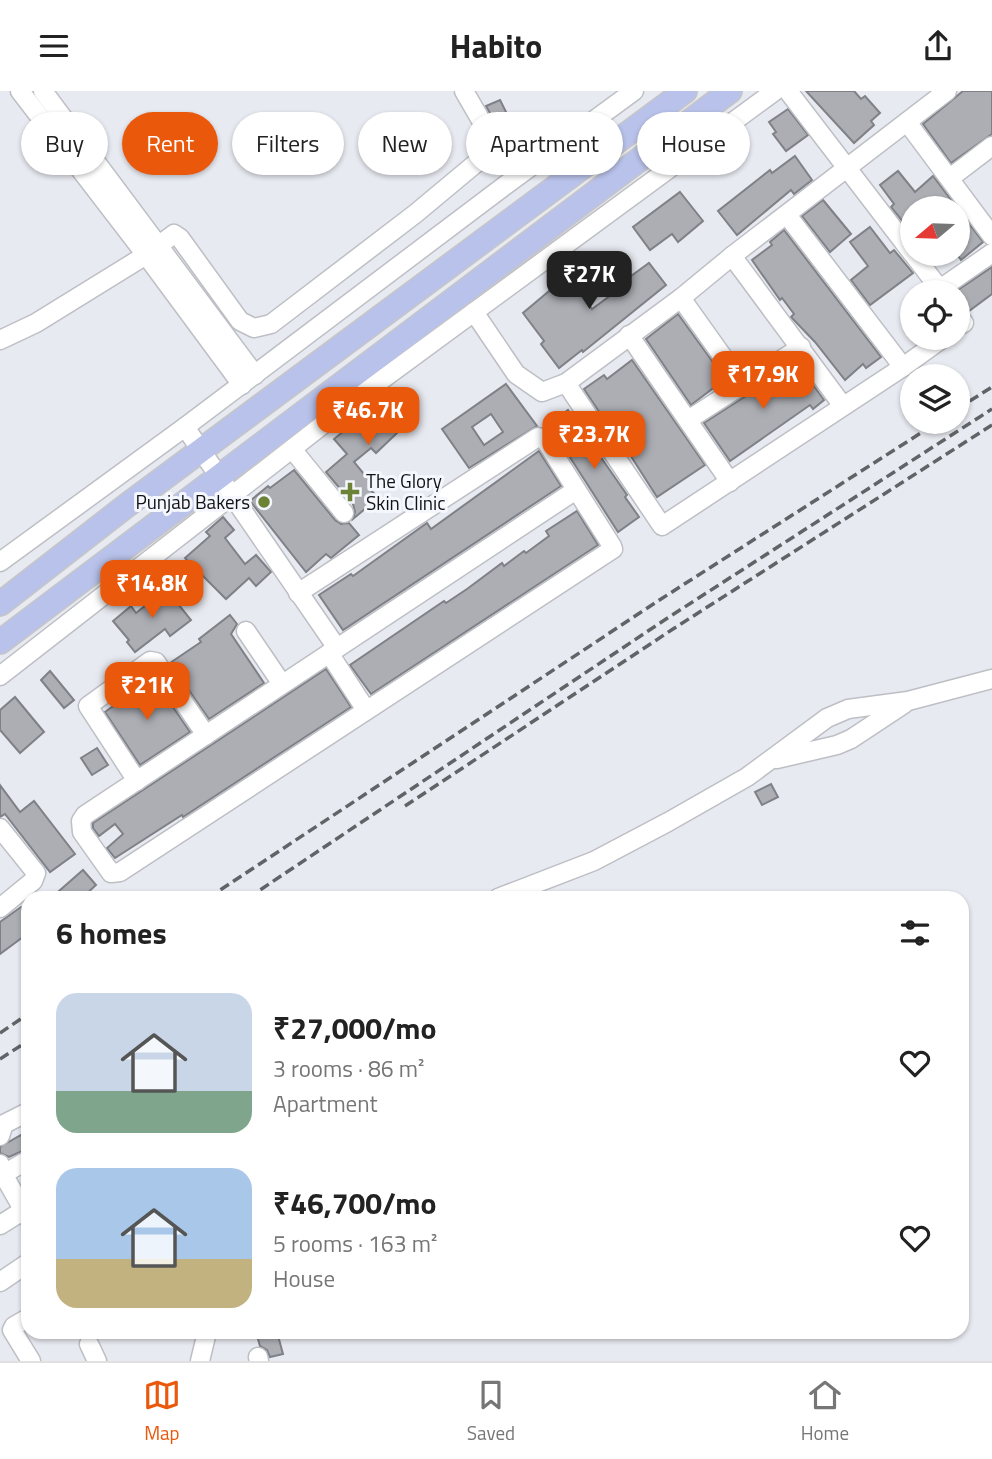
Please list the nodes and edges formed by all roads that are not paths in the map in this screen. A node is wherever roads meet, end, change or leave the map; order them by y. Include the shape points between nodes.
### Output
1 (20, 91) edge
2 (43, 91) edge
3 (634, 91) edge
4 (685, 91) edge
5 (730, 91) edge
6 (775, 91) edge
7 (788, 91) edge
8 (947, 91) edge
9 (470, 93) edge
10 (907, 122) junction
11 (992, 146) edge
12 (847, 168) junction
13 (950, 179) junction
14 (787, 215) junction
15 (992, 236) edge
16 (900, 237) edge
17 (153, 250) junction
18 (992, 253) edge
19 (732, 255) junction
20 (922, 266) edge
21 (933, 280) edge
22 (956, 280) edge
23 (681, 298) junction
24 (474, 312) junction
25 (629, 335) junction
26 (0, 340) edge
27 (801, 347) junction
28 (926, 350) edge
29 (901, 364) edge
30 (907, 364) edge
31 (900, 369) edge
32 (248, 380) junction
33 (566, 383) junction
34 (743, 385) junction
35 (843, 406) junction
36 (688, 420) junction
37 (185, 427) junction
38 (292, 449) junction
39 (201, 451) junction
40 (218, 476) junction
41 (730, 482) junction
42 (576, 490) junction
43 (231, 497) junction
44 (344, 513) dead end
45 (0, 562) edge
46 (298, 593) junction
47 (0, 604) edge
48 (246, 631) dead end
49 (0, 642) edge
50 (333, 651) junction
51 (0, 676) edge
52 (992, 679) edge
53 (282, 684) junction
54 (908, 701) junction
55 (366, 710) junction
56 (205, 735) junction
57 (770, 761) junction
58 (137, 781) junction
59 (0, 828) edge
60 (516, 891) edge
61 (0, 908) edge
62 (21, 1116) edge
63 (0, 1136) edge
64 (21, 1163) edge
65 (1, 1171) edge
66 (21, 1205) edge
67 (21, 1216) edge
68 (0, 1225) edge
69 (21, 1268) edge
70 (0, 1282) edge
71 (21, 1322) edge
72 (205, 1339) edge
73 (89, 1344) dead end
74 (31, 1361) edge
75 (97, 1361) edge
76 (200, 1361) edge

1 - 17 street
2 - 17 street
3 - 32 street
4 - 39 main road
5 - 40 main road
6 - 24 street
7 - 12 street
8 - 10 street
9 - 17 street via 490,136 487,154 271,324 254,328 240,321 176,235
10 - 12 street
10 - 13 street
11 - 13 street
12 - 14 street
12 - 16 street
13 - 15 street
14 - 19 street
14 - 29 street
17 - 26 street via 36,323
17 - 32 street
18 - 22 street
19 - 23 street
19 - 27 street
20 - 21 street
23 - 25 street
23 - 34 street
24 - 33 street via 516,374 542,392
24 - 38 street
25 - 33 street
25 - 36 street
27 - 34 street
27 - 35 street
28 - 30 street
31 - 35 street
32 - 37 street
33 - 41 street via 662,526
34 - 36 street
35 - 41 street
36 - 41 street
37 - 39 street
37 - 45 street
38 - 43 street
38 - 44 street
39 - 40 street
39 - 47 main road
40 - 43 street
40 - 49 main road
42 - 46 street via 545,440 538,437
42 - 50 street
42 - 55 street via 611,551
43 - 46 street
43 - 51 street
46 - 50 street
48 - 53 street
50 - 53 street
50 - 55 street
52 - 54 street
53 - 56 street
54 - 57 street via 837,745
54 - 57 street via 838,712
55 - 58 street via 115,874 82,832 80,821
56 - 58 street
56 - 58 street via 156,662 150,661 88,706
57 - 60 street via 594,860
59 - 61 street via 36,873 33,881
62 - 63 street via 4,1124
64 - 65 street
65 - 66 street
67 - 68 street
69 - 70 street
71 - 74 street via 12,1330
72 - 76 street
73 - 75 street

